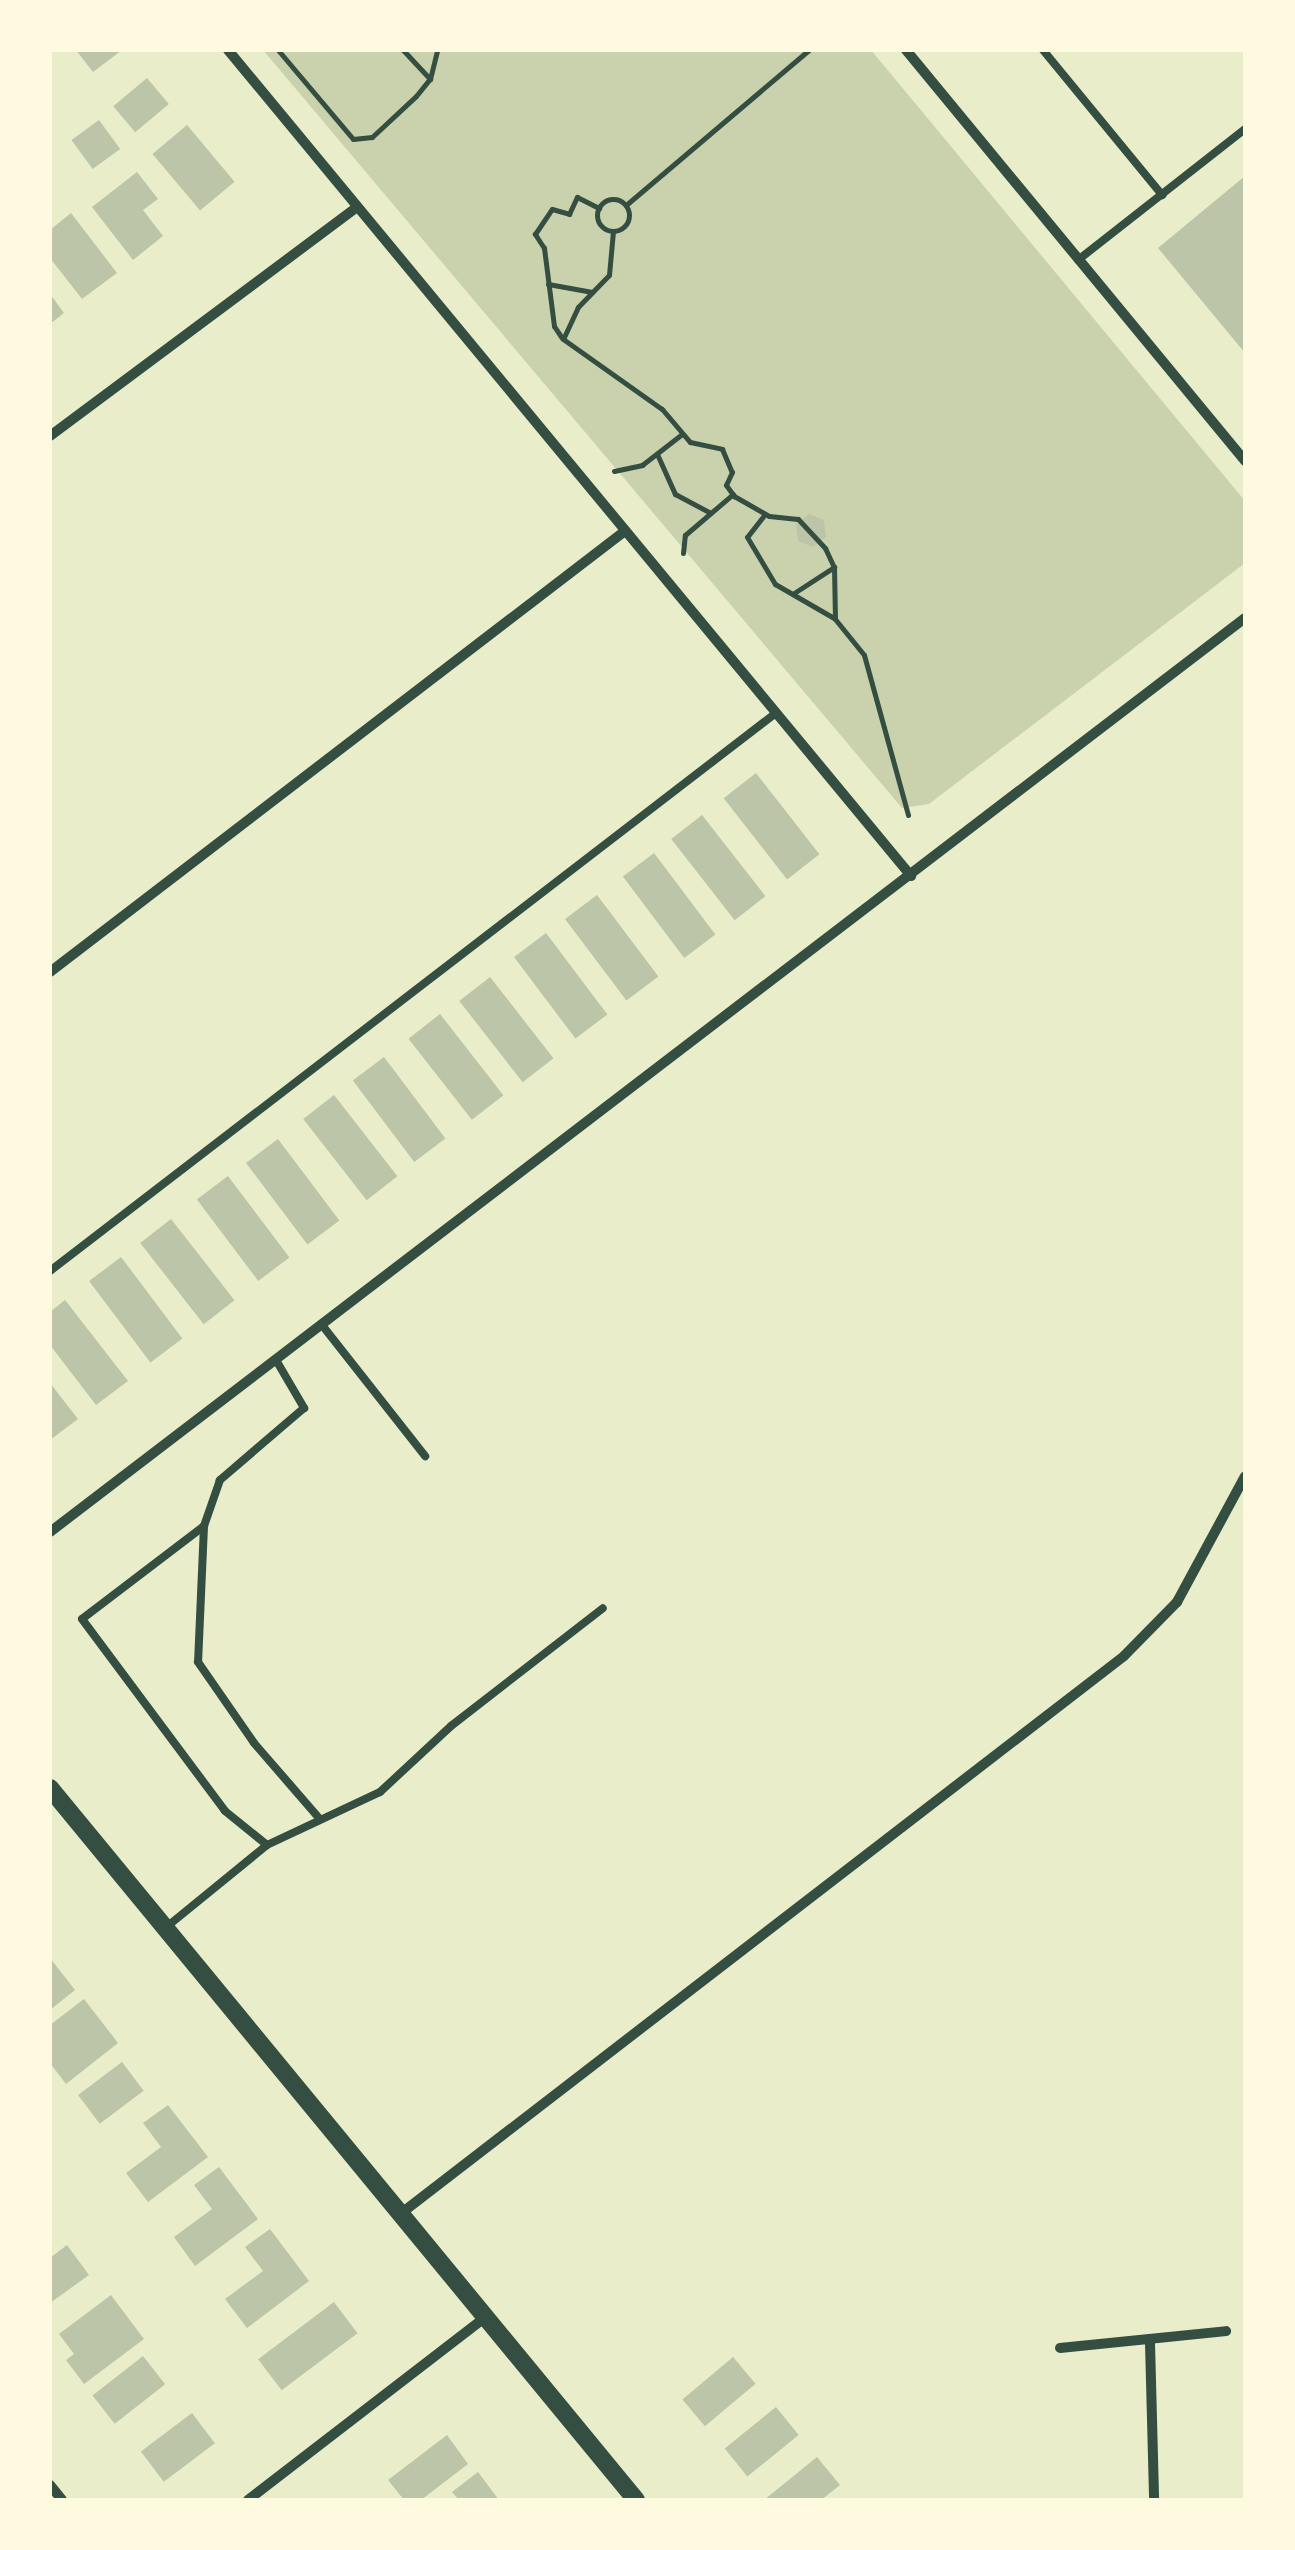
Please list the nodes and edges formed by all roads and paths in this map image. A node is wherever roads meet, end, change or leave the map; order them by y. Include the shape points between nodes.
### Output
1 (228, 50) edge
2 (278, 50) edge
3 (403, 50) edge
4 (437, 50) edge
5 (809, 50) edge
6 (906, 50) edge
7 (1044, 50) edge
8 (430, 79) junction
9 (1245, 130) edge
10 (1162, 194) junction
11 (626, 205) junction
12 (357, 207) junction
13 (599, 208) junction
14 (613, 231) junction
15 (1078, 260) junction
16 (548, 284) junction
17 (592, 292) junction
18 (563, 338) junction
19 (682, 434) junction
20 (50, 436) edge
21 (657, 454) junction
22 (1245, 461) edge
23 (614, 471) dead end
24 (733, 494) junction
25 (710, 513) junction
26 (764, 514) junction
27 (625, 531) junction
28 (683, 553) dead end
29 (834, 567) junction
30 (793, 594) junction
31 (1245, 618) edge
32 (835, 619) junction
33 (776, 714) junction
34 (908, 815) dead end
35 (910, 876) junction
36 (50, 972) edge
37 (50, 1271) edge
38 (322, 1324) junction
39 (276, 1360) junction
40 (424, 1456) dead end
41 (1245, 1476) edge
42 (204, 1526) junction
43 (50, 1532) edge
44 (603, 1608) dead end
45 (50, 1788) edge
46 (319, 1818) junction
47 (267, 1845) junction
48 (164, 1929) junction
49 (398, 2215) junction
50 (483, 2320) junction
51 (1226, 2332) dead end
52 (1150, 2343) junction
53 (1060, 2348) dead end
54 (50, 2485) edge
55 (62, 2500) edge
56 (248, 2500) edge
57 (636, 2500) edge
58 (1154, 2500) edge

1 - 12 street
2 - 8 path via 353,139 372,137
3 - 8 path
4 - 8 path
5 - 11 path
6 - 15 street
7 - 10 lane
9 - 10 lane
10 - 15 lane
11 - 13 path via 611,200
11 - 14 path via 629,220
12 - 20 street
12 - 27 street
13 - 14 path via 600,224
13 - 16 path via 576,197 569,214 552,209 534,234
14 - 17 path via 615,259
15 - 22 street
16 - 17 path
16 - 18 path via 554,326
17 - 18 path
18 - 19 path via 662,408
19 - 21 path
19 - 24 path via 722,448
21 - 23 path via 630,471
21 - 25 path via 675,494
24 - 25 path
24 - 26 path
25 - 28 path via 685,535
26 - 29 path via 798,519
26 - 30 path via 747,537 775,584
27 - 33 street
27 - 36 street
29 - 30 path
29 - 32 path
30 - 32 path
31 - 35 street
32 - 34 path via 864,655
33 - 35 street
33 - 37 lane
35 - 38 street
38 - 39 street
38 - 40 lane
39 - 42 lane via 302,1412 220,1480
39 - 43 street
41 - 49 street via 1177,1602 1124,1656
42 - 46 lane via 198,1662
42 - 47 lane via 82,1619 226,1811
44 - 46 lane via 451,1726 380,1792
45 - 48 street
46 - 47 lane
47 - 48 lane
48 - 49 street
49 - 50 street
50 - 56 street
50 - 57 street
51 - 52 street
52 - 53 street
52 - 58 street
54 - 55 street

